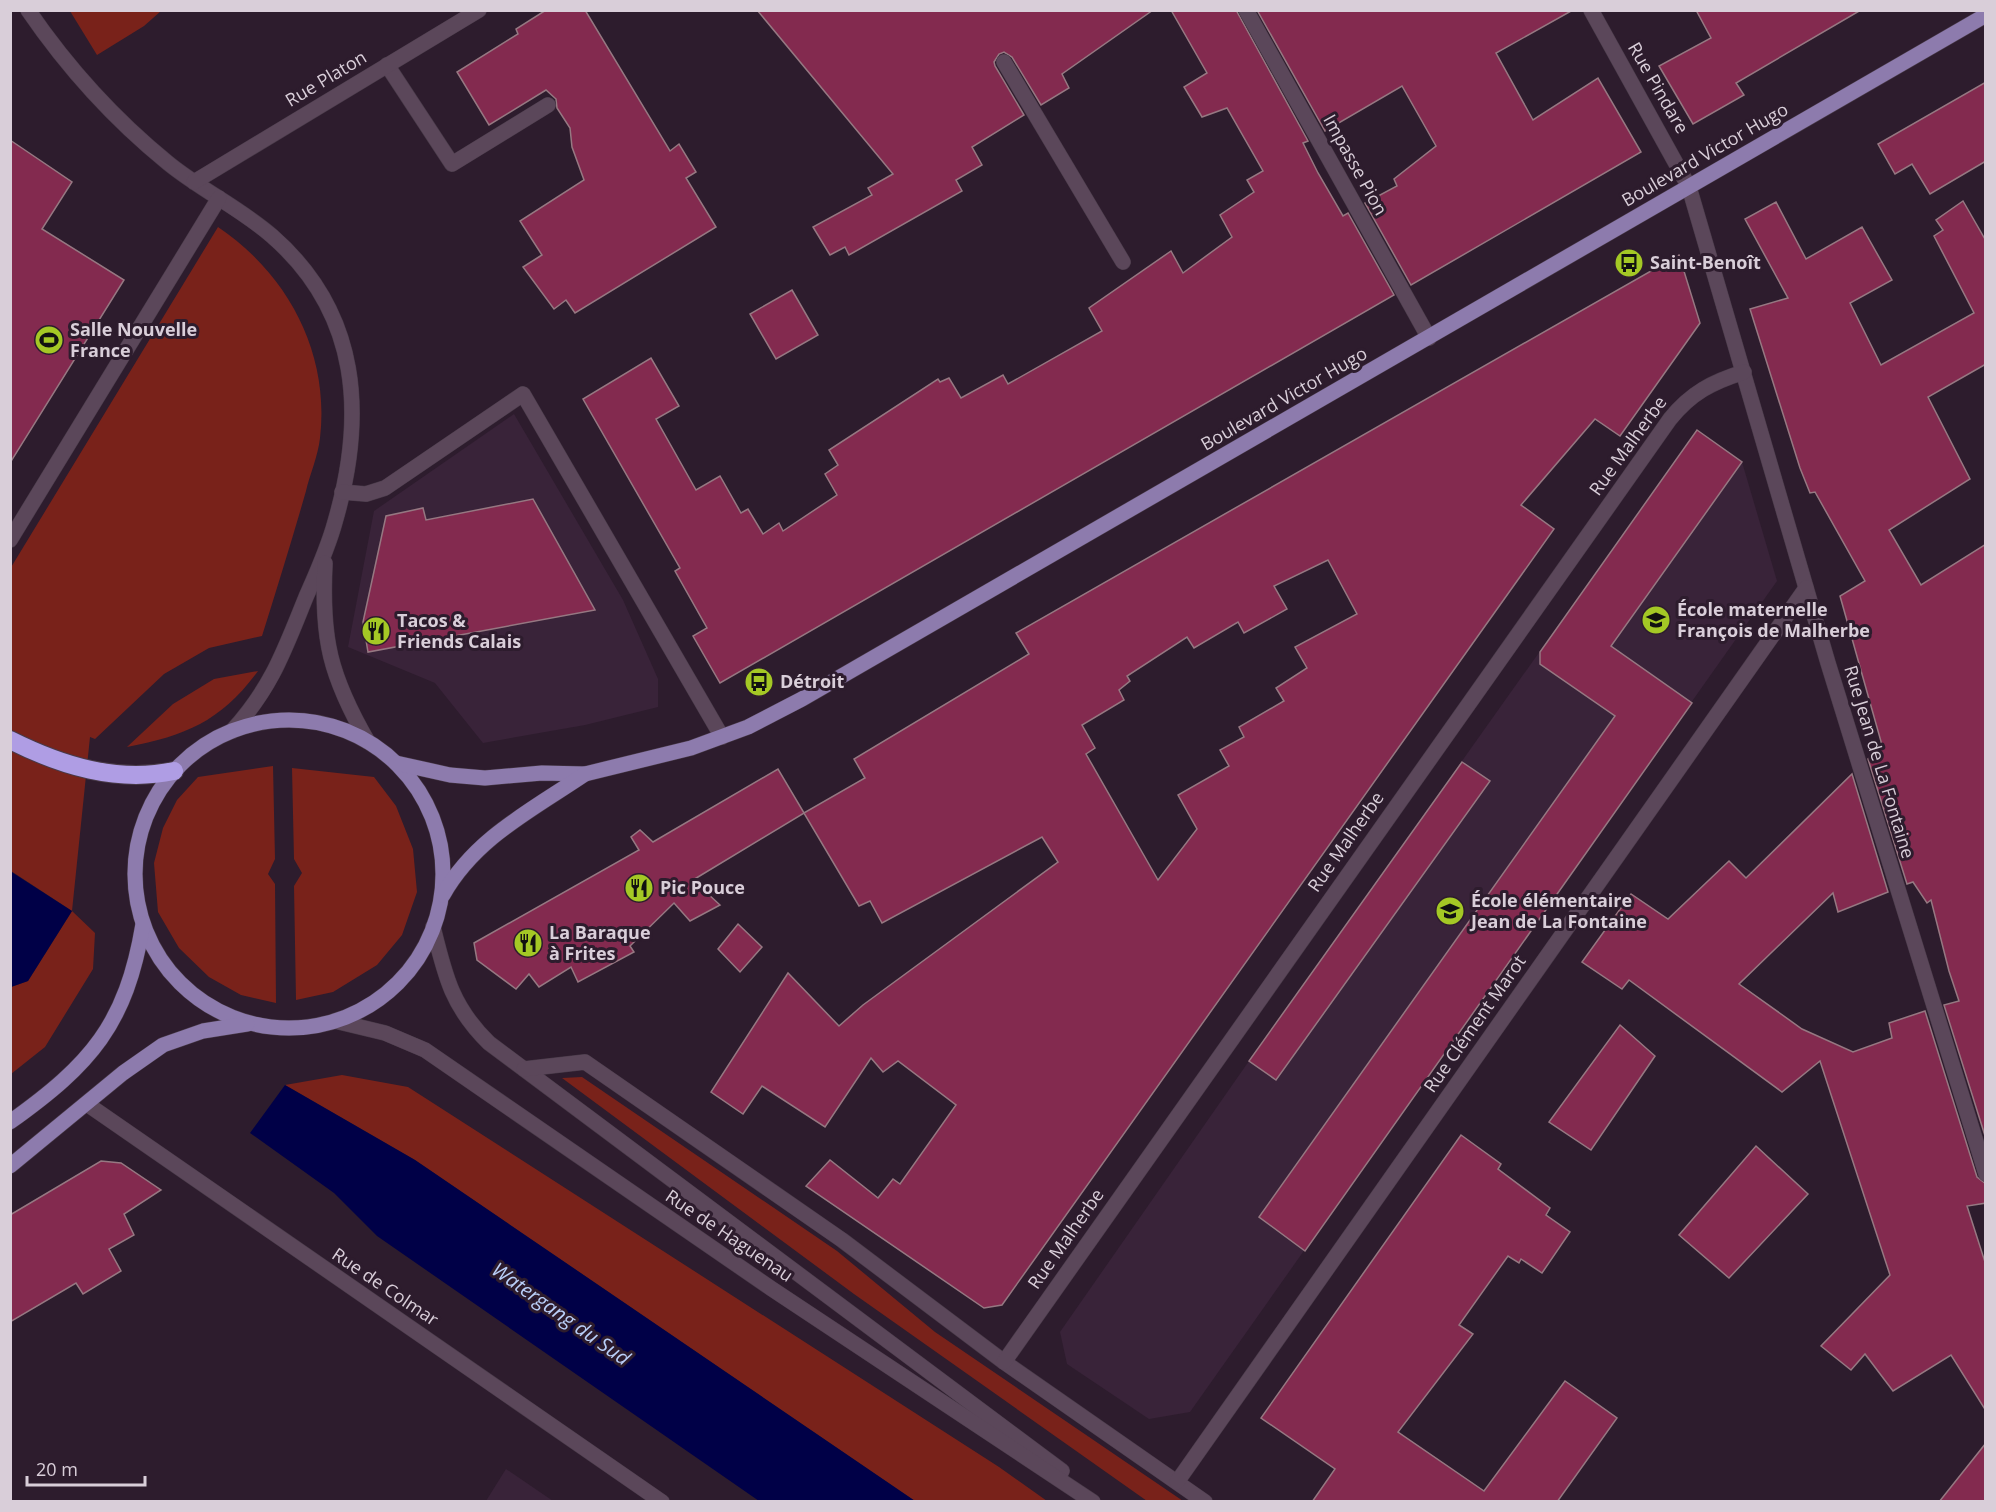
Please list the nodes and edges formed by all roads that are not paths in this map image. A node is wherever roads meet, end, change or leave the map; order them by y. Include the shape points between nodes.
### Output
1 (28, 10) edge
2 (479, 10) edge
3 (1246, 10) edge
4 (1591, 10) edge
5 (1986, 15) edge
6 (1004, 62) dead end
7 (387, 65) junction
8 (548, 105) dead end
9 (194, 182) junction
10 (1689, 187) junction
11 (219, 198) junction
12 (1123, 262) dead end
13 (1429, 338) junction
14 (1744, 372) junction
15 (342, 492) junction
16 (10, 540) edge
17 (326, 554) junction
18 (1806, 588) junction
19 (232, 731) junction
20 (722, 737) junction
21 (10, 740) edge
22 (368, 742) junction
23 (396, 763) junction
24 (174, 771) junction
25 (585, 774) junction
26 (441, 899) junction
27 (143, 924) junction
28 (433, 927) junction
29 (335, 1021) junction
30 (250, 1024) junction
31 (524, 1069) junction
32 (87, 1104) junction
33 (10, 1122) edge
34 (10, 1166) edge
35 (1986, 1174) edge
36 (1004, 1362) junction
37 (1177, 1482) junction
38 (662, 1502) edge
39 (1093, 1502) edge
40 (1103, 1502) edge
41 (1205, 1502) edge

1 - 9 street via 66,62 112,113
2 - 7 street, Rue Platon
3 - 13 street, Impasse Pion
4 - 10 street, Rue Pindare
5 - 10 main road, Boulevard Victor Hugo
6 - 12 street
7 - 8 street via 452,164
7 - 9 street, Rue Platon
9 - 11 street
10 - 13 main road, Boulevard Victor Hugo
10 - 14 street, Rue Jean de La Fontaine
11 - 15 street via 253,220 287,250 305,269 332,313 348,363 354,414
11 - 16 street
13 - 20 main road, Boulevard Victor Hugo via 802,699
14 - 18 street, Rue Jean de La Fontaine
14 - 36 street, Rue Malherbe via 1701,388 1670,419
15 - 17 street
15 - 20 street via 366,494 385,488 523,394
17 - 19 street via 274,675
17 - 22 street via 323,611 332,663 347,705
18 - 35 street, Rue Jean de La Fontaine
18 - 37 street, Rue Clément Marot
19 - 22 main road via 263,722 302,721 340,729
19 - 24 main road via 201,748
20 - 25 main road, Boulevard Victor Hugo
21 - 24 highway via 70,764 115,775 154,776
22 - 23 main road
23 - 25 main road, Boulevard Victor Hugo via 485,778
23 - 26 main road via 425,803 437,833 443,866
24 - 27 main road via 148,813 138,844 136,892
25 - 26 main road, Boulevard Victor Hugo via 497,832 461,867
26 - 28 main road
27 - 30 main road via 157,955 184,988 219,1012
27 - 33 main road via 134,972 113,1022 73,1072
28 - 29 main road via 420,955 400,980 377,1000
28 - 31 street, Rue de Haguenau via 448,983 460,1010 489,1043
29 - 30 main road via 301,1028
29 - 39 street, Rue de Haguenau via 385,1033 432,1055 772,1289
30 - 32 main road via 203,1031 163,1045
31 - 36 street via 585,1062 842,1240
31 - 40 street, Rue de Haguenau
32 - 34 main road
32 - 38 street, Rue de Colmar
36 - 37 street
37 - 41 street

